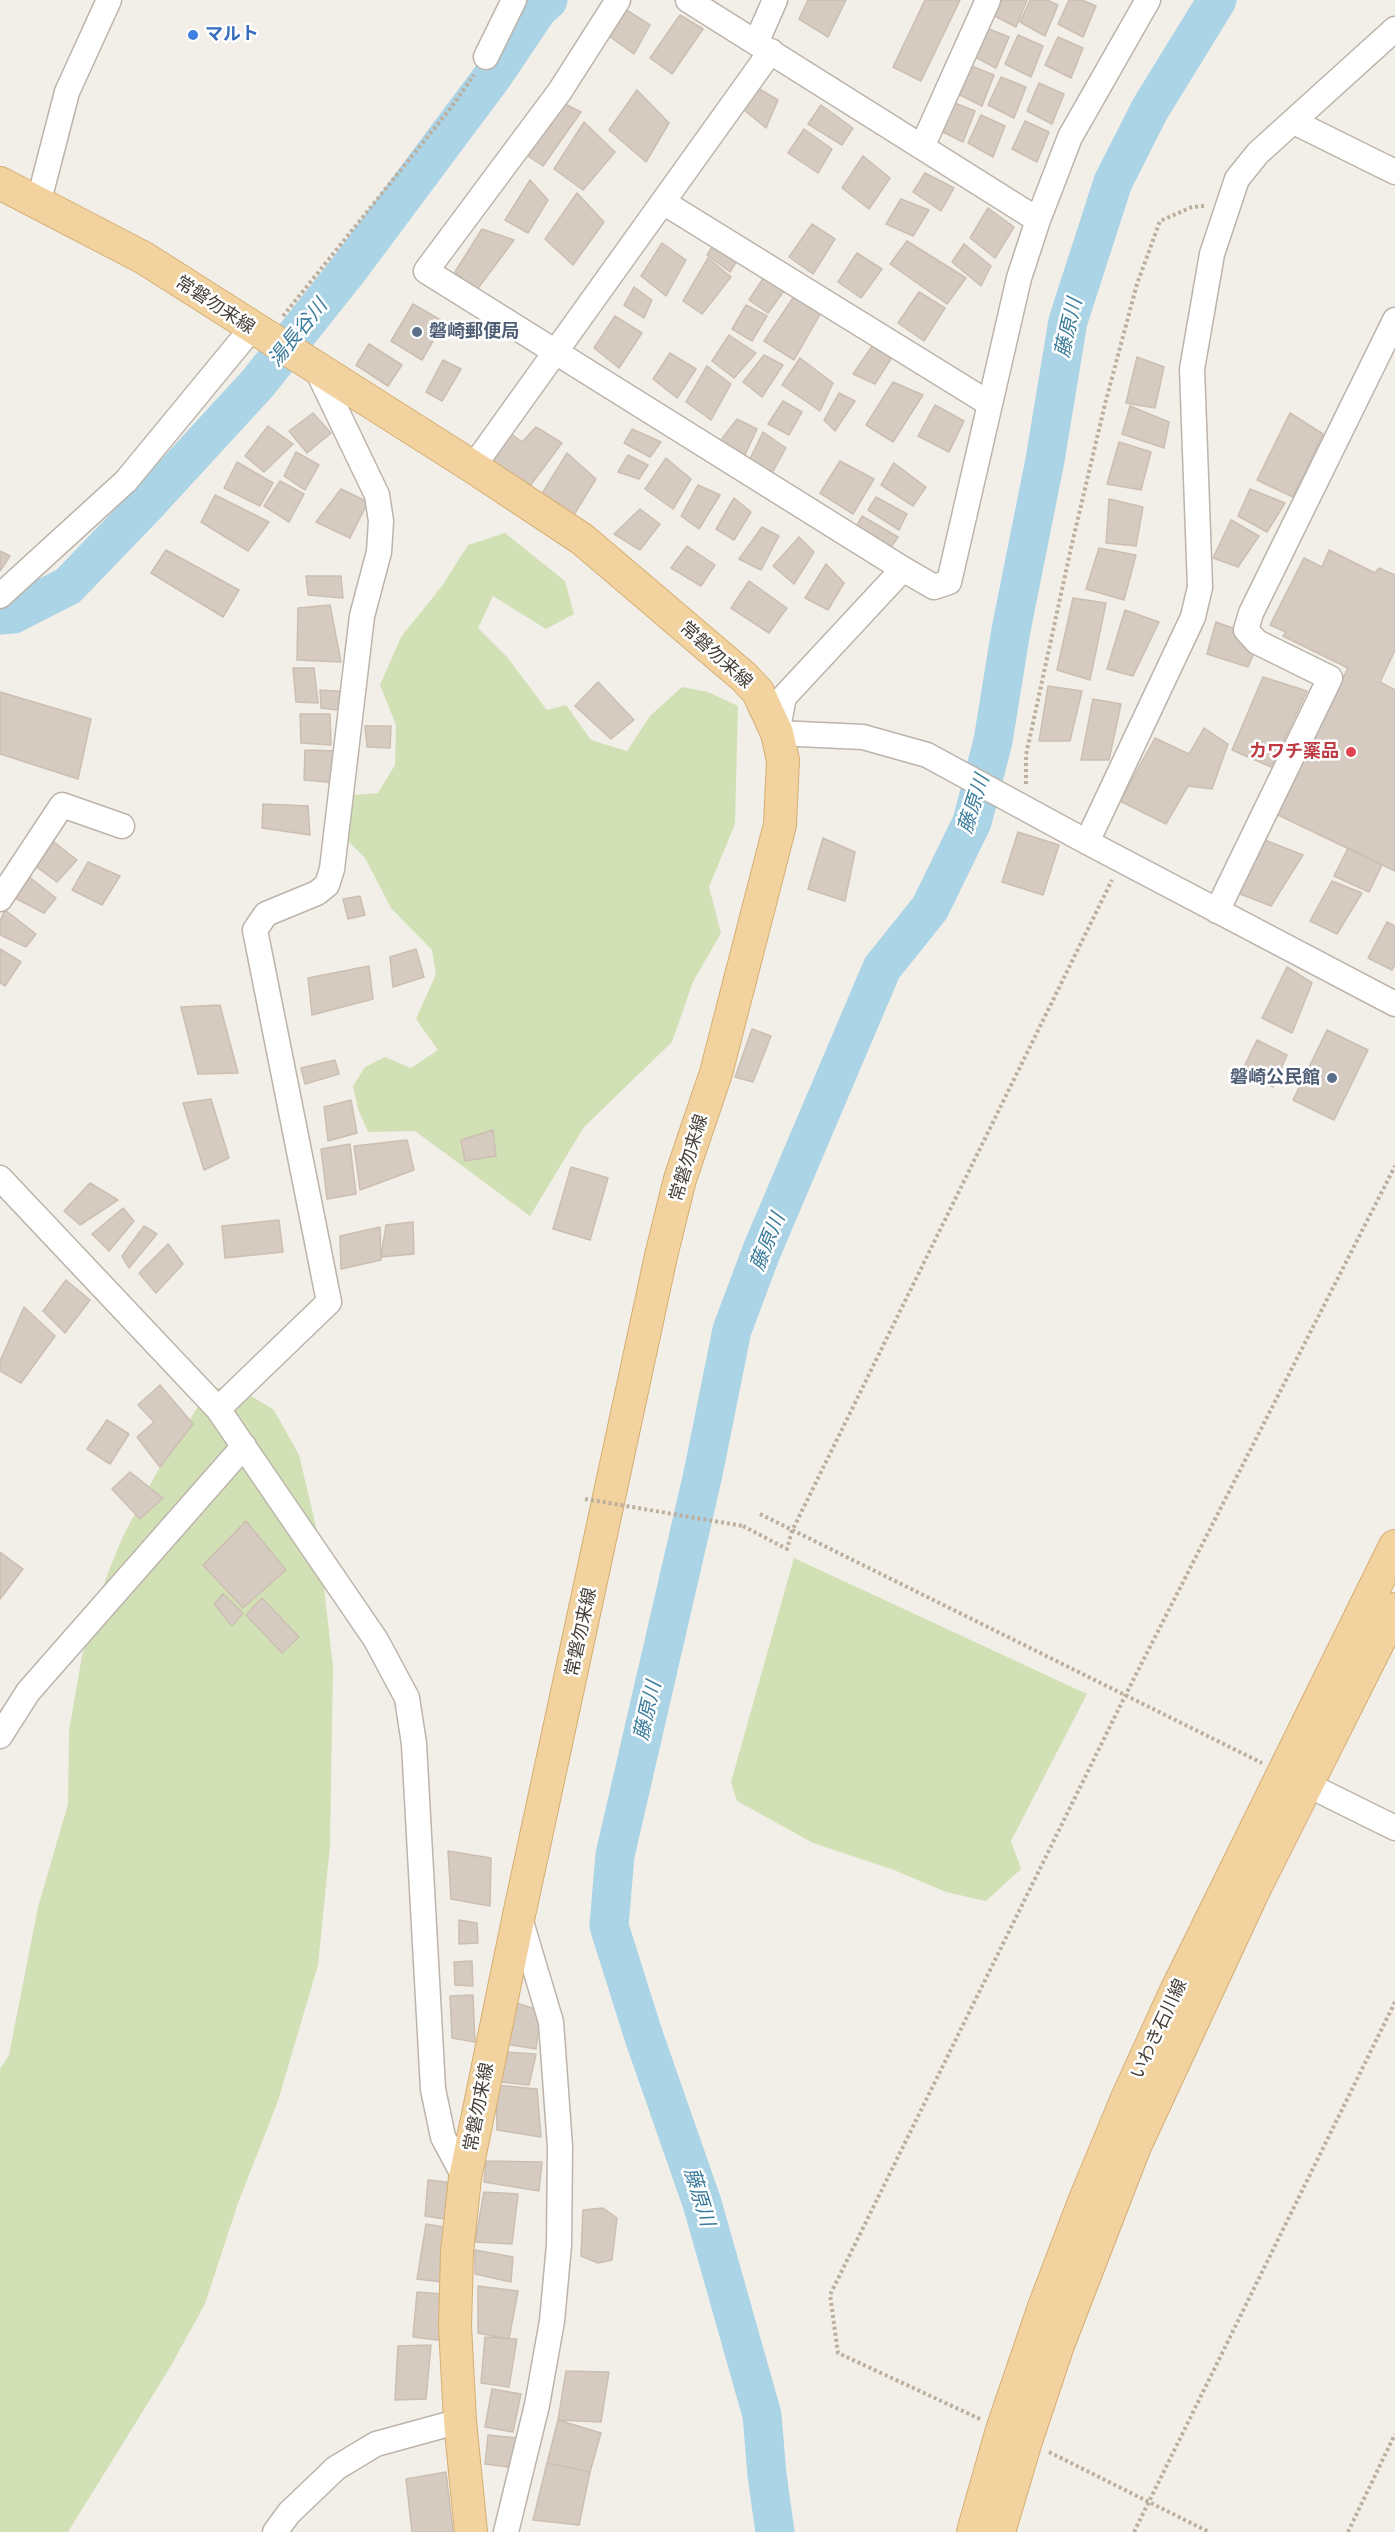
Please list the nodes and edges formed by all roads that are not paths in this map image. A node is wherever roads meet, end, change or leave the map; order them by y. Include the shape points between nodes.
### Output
1 (109, 0) edge
2 (514, 0) edge
3 (618, 0) edge
4 (688, 0) edge
5 (775, 0) edge
6 (988, 0) edge
7 (1148, 0) edge
8 (1395, 29) edge
9 (763, 47) junction
10 (486, 57) road end
11 (1294, 122) junction
12 (922, 147) junction
13 (1395, 172) edge
14 (0, 183) edge
15 (663, 202) junction
16 (38, 204) junction
17 (1038, 220) junction
18 (1395, 320) edge
19 (263, 336) junction
20 (555, 353) junction
21 (309, 365) junction
22 (990, 404) junction
23 (473, 467) junction
24 (903, 568) junction
25 (0, 596) edge
26 (777, 733) junction
27 (122, 826) dead end
28 (1087, 842) junction
29 (0, 899) edge
30 (1217, 911) junction
31 (1395, 1004) edge
32 (0, 1178) edge
33 (218, 1409) junction
34 (244, 1446) junction
35 (1395, 1546) edge
36 (1395, 1609) edge
37 (0, 1736) edge
38 (1295, 1779) junction
39 (1395, 1828) edge
40 (519, 1915) junction
41 (465, 2178) junction
42 (460, 2421) junction
43 (1014, 2435) junction
44 (275, 2532) edge
45 (471, 2532) edge
46 (506, 2532) edge
47 (973, 2532) edge
48 (999, 2532) edge

1 - 16 street via 67,92
2 - 10 street
3 - 20 street via 560,92 426,271
4 - 9 street
5 - 9 street
6 - 12 street
7 - 17 street via 1070,137
8 - 11 street
9 - 12 street
9 - 15 street
11 - 13 street
11 - 28 street via 1258,153 1237,179 1226,210 1205,285 1192,369 1200,587 1193,617
12 - 17 street
14 - 16 main road, 常磐勿来線
15 - 20 street
15 - 22 street
16 - 19 main road, 常磐勿来線 via 144,258
17 - 22 street via 1019,278
18 - 30 street via 1251,613 1246,630 1257,642 1330,678
19 - 21 main road, 常磐勿来線
19 - 25 street via 126,481
20 - 23 street
20 - 24 street
21 - 23 main road, 常磐勿来線
21 - 33 street via 377,495 381,521 379,552 362,616 332,869 327,885 317,893 266,914 255,930 329,1302
22 - 24 street via 949,582 934,587
23 - 26 main road, 常磐勿来線 via 582,539 744,677 758,693
24 - 26 street via 784,697
26 - 28 street via 863,737 927,755
26 - 40 main road, 常磐勿来線 via 783,760 780,825 716,1073 680,1179 661,1256
27 - 29 street via 62,805
28 - 30 street
30 - 31 street
32 - 33 street
33 - 34 street
34 - 37 street via 28,1692
34 - 41 street via 376,1640 406,1698 414,1744 433,2089 443,2137
35 - 38 main road, いわき石川線
36 - 38 main road, いわき石川線
38 - 39 street
38 - 43 main road, いわき石川線 via 1135,2146 1058,2345
40 - 41 main road, 常磐勿来線
40 - 46 street via 551,2022 560,2147 559,2245 552,2321 539,2395
41 - 42 main road, 常磐勿来線 via 455,2326
42 - 44 street via 376,2444 336,2468
42 - 45 main road, 常磐勿来線
43 - 47 main road, いわき石川線
43 - 48 main road, いわき石川線

